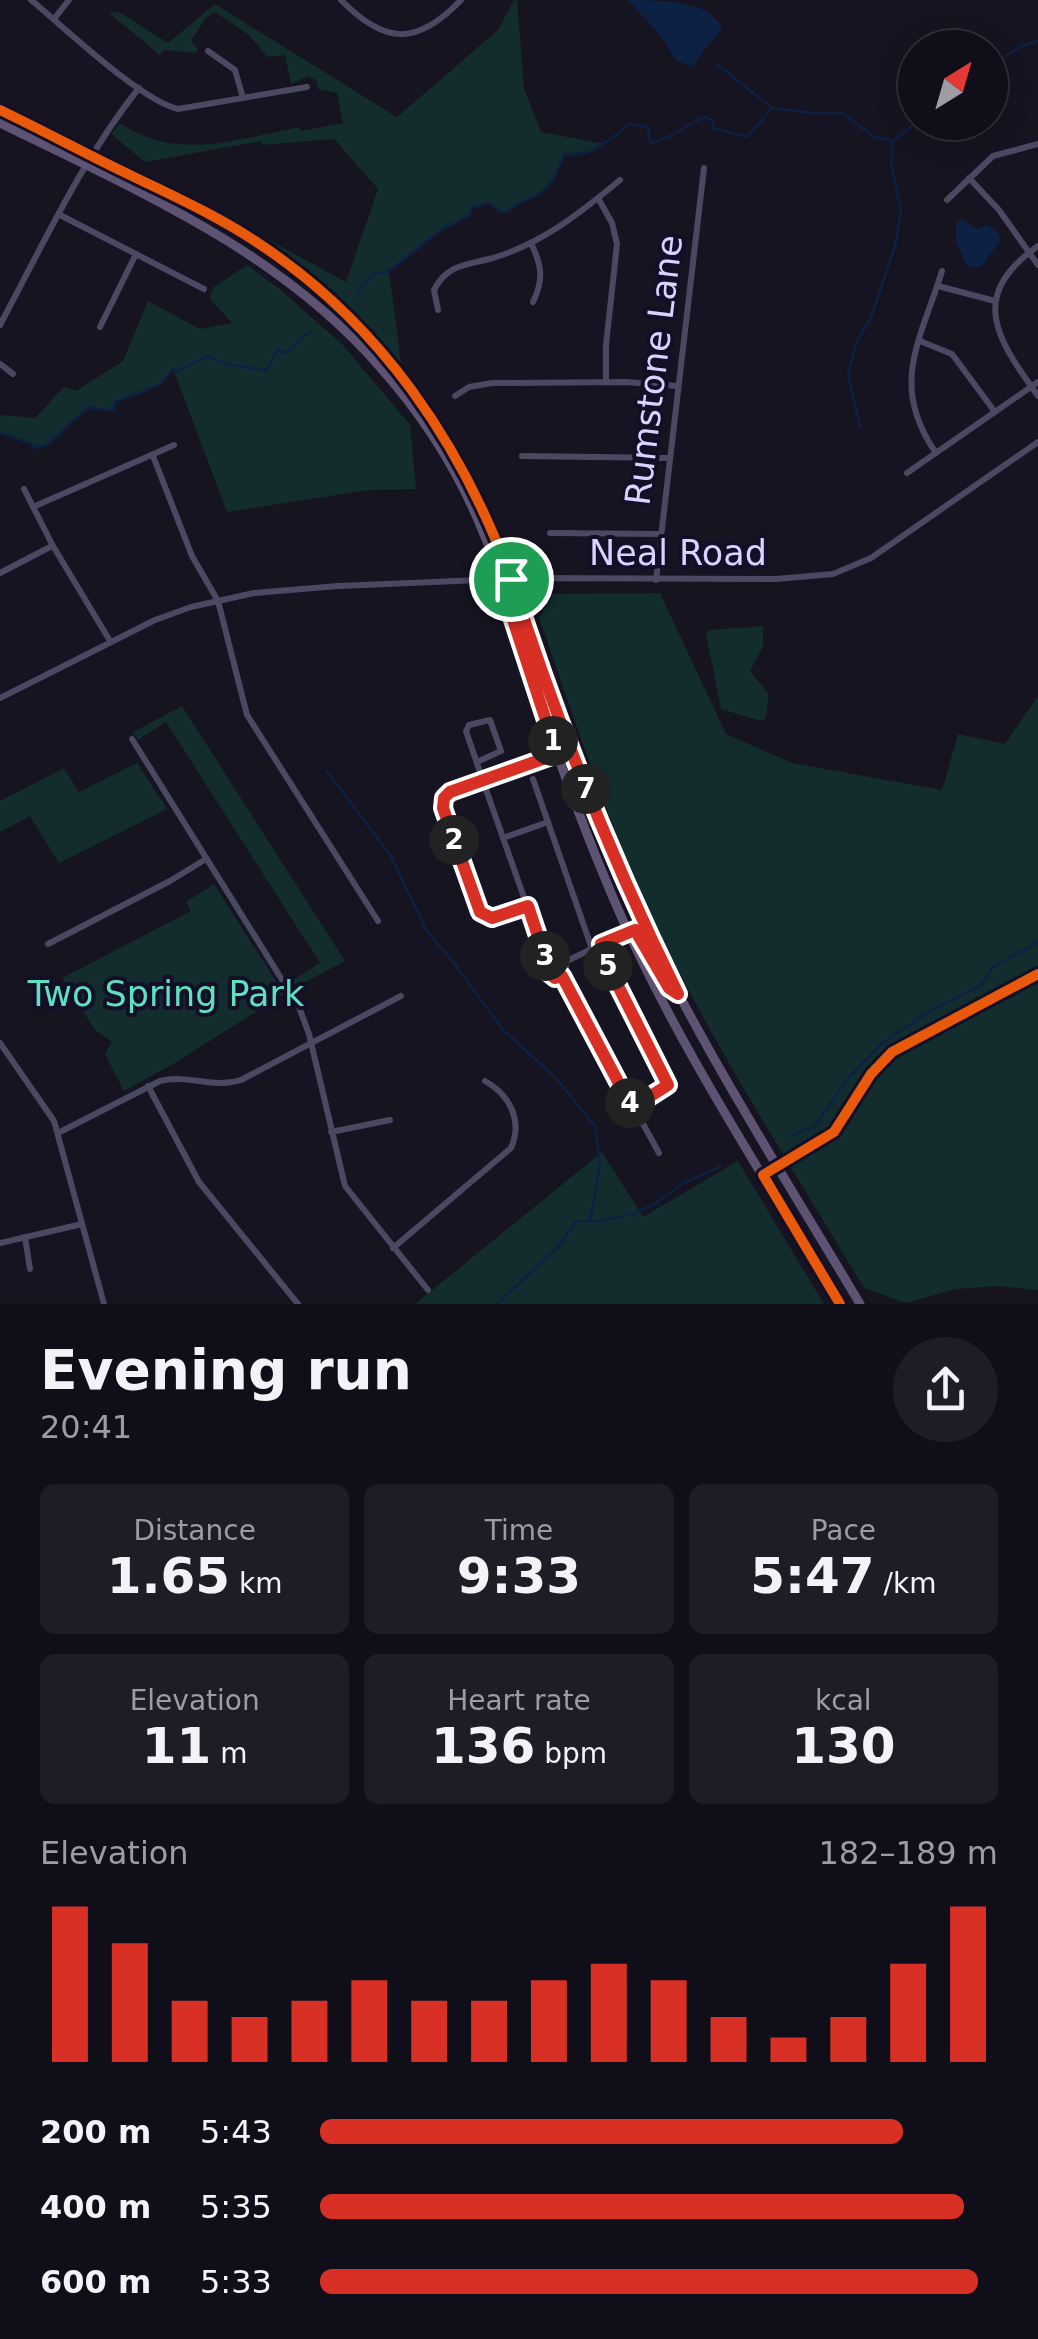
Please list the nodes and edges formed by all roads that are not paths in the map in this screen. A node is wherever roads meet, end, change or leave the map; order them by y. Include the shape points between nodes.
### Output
1 (31, 0) edge
2 (69, 0) edge
3 (341, 0) edge
4 (460, 0) edge
5 (54, 19) junction
6 (208, 51) dead end
7 (307, 87) dead end
8 (139, 88) junction
9 (243, 98) junction
10 (0, 110) edge
11 (0, 123) edge
12 (1038, 144) edge
13 (92, 157) junction
14 (86, 167) junction
15 (704, 168) dead end
16 (968, 178) junction
17 (620, 180) dead end
18 (598, 198) junction
19 (947, 200) dead end
20 (60, 215) junction
21 (531, 243) junction
22 (1038, 246) edge
23 (1029, 252) junction
24 (136, 254) junction
25 (1038, 265) edge
26 (942, 271) dead end
27 (938, 286) junction
28 (204, 289) dead end
29 (995, 301) junction
30 (532, 302) dead end
31 (438, 310) dead end
32 (0, 324) edge
33 (100, 327) dead end
34 (920, 340) junction
35 (0, 364) edge
36 (13, 374) dead end
37 (606, 382) junction
38 (1035, 384) edge
39 (678, 386) junction
40 (456, 396) dead end
41 (1038, 396) edge
42 (995, 412) junction
43 (1038, 442) edge
44 (174, 445) dead end
45 (936, 454) junction
46 (153, 456) junction
47 (522, 456) dead end
48 (669, 458) junction
49 (907, 474) dead end
50 (24, 490) dead end
51 (33, 507) junction
52 (550, 533) dead end
53 (660, 534) junction
54 (52, 546) junction
55 (0, 572) edge
56 (505, 580) junction
57 (656, 580) junction
58 (218, 601) junction
59 (110, 641) junction
60 (0, 698) edge
61 (132, 739) dead end
62 (557, 754) junction
63 (477, 762) junction
64 (533, 779) dead end
65 (484, 781) junction
66 (548, 822) junction
67 (503, 838) junction
68 (206, 859) junction
69 (528, 906) junction
70 (378, 921) dead end
71 (628, 931) junction
72 (48, 944) dead end
73 (601, 944) junction
74 (592, 949) junction
75 (546, 960) junction
76 (565, 962) junction
77 (562, 976) junction
78 (678, 994) junction
79 (402, 996) dead end
80 (0, 1043) edge
81 (311, 1044) junction
82 (486, 1081) dead end
83 (148, 1086) junction
84 (632, 1108) junction
85 (390, 1120) dead end
86 (58, 1132) junction
87 (330, 1132) junction
88 (659, 1153) dead end
89 (82, 1224) junction
90 (25, 1237) junction
91 (0, 1242) edge
92 (394, 1248) junction
93 (30, 1269) dead end
94 (428, 1290) dead end
95 (104, 1304) edge
96 (298, 1304) edge
97 (840, 1304) edge
98 (860, 1304) edge

1 - 5 street
2 - 5 street
3 - 4 street via 373,27 398,35 431,27
5 - 8 street
6 - 9 street via 235,70
7 - 9 street
8 - 9 street via 178,108
8 - 13 street
10 - 13 main road
11 - 14 main road
12 - 16 street via 993,156
13 - 14 street
13 - 56 main road via 248,236 363,331 450,444 484,511
14 - 20 street
14 - 56 main road via 242,247 348,333 399,389 445,458
15 - 39 street, Rumstone Lane
16 - 19 street
16 - 23 street
17 - 18 street
18 - 21 street
18 - 37 street via 618,244
20 - 24 street
20 - 32 street
21 - 30 street via 542,277
21 - 31 street via 447,272 434,290
22 - 23 street
23 - 25 street
23 - 29 street via 1008,271
24 - 28 street
24 - 33 street
26 - 27 street
27 - 29 street
27 - 34 street
29 - 38 street via 1000,340
34 - 42 street via 952,354
34 - 45 street via 908,384 916,421
35 - 36 street
37 - 39 street
37 - 40 street via 492,383
38 - 41 street
38 - 42 street
39 - 48 street, Rumstone Lane
42 - 45 street
43 - 57 street, Neal Road via 852,568 802,578
44 - 46 street
45 - 49 street
46 - 51 street
46 - 58 street via 192,556
47 - 48 street
48 - 53 street, Rumstone Lane
50 - 51 street
51 - 54 street
52 - 53 street
53 - 57 street, Rumstone Lane
54 - 55 street
54 - 59 street
56 - 57 street, Neal Road
56 - 58 street, Neal Road via 290,588
56 - 62 main road
56 - 78 main road via 626,886
58 - 59 street, Neal Road
58 - 70 street via 247,715
59 - 60 street, Neal Road
61 - 68 street
62 - 65 street
62 - 71 main road
63 - 63 street via 500,751 490,720 466,728
63 - 65 street
64 - 66 street
65 - 67 street
65 - 69 street via 450,792 443,808 480,912 492,918
66 - 67 street
66 - 74 street
67 - 69 street
68 - 72 street
68 - 81 street via 290,989
69 - 75 street
71 - 73 street
71 - 78 main road via 638,933
71 - 97 main road via 686,1044
73 - 74 street
73 - 84 street via 668,1085
74 - 76 street
75 - 76 street via 558,956
75 - 77 street via 548,976
76 - 77 street
77 - 84 street
78 - 98 main road
79 - 81 street
80 - 86 street
81 - 83 street via 230,1083 178,1078
81 - 87 street
82 - 92 street via 515,1115 511,1148
83 - 86 street
83 - 96 street via 199,1182
84 - 88 street
85 - 87 street
86 - 89 street
87 - 92 street via 346,1186
89 - 90 street
89 - 95 street
90 - 91 street
90 - 93 street
92 - 94 street

